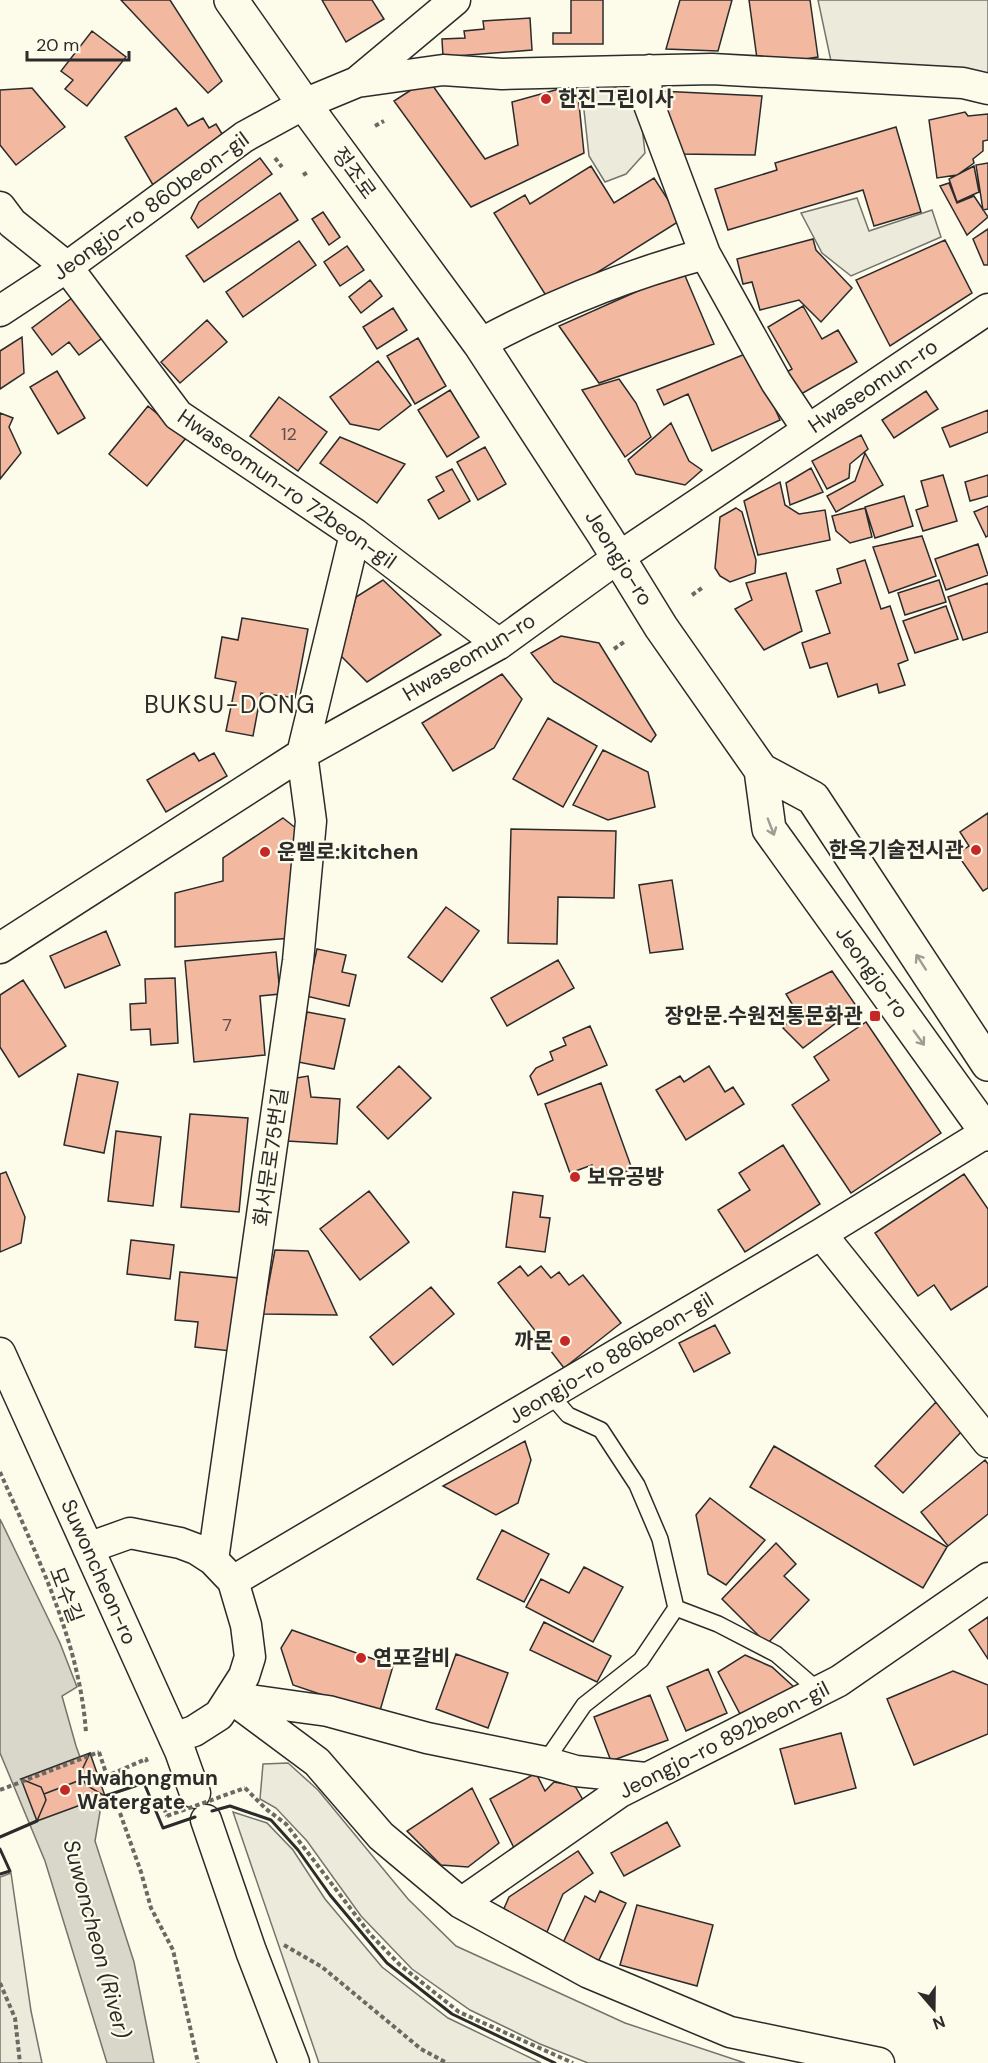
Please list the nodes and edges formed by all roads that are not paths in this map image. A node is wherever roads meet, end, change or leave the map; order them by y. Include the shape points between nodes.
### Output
1 (231, 0) edge
2 (456, 0) edge
3 (649, 70) junction
4 (357, 82) junction
5 (988, 89) edge
6 (304, 104) junction
7 (0, 207) edge
8 (705, 254) junction
9 (67, 267) junction
10 (988, 309) edge
11 (0, 311) edge
12 (480, 344) junction
13 (808, 430) junction
14 (355, 534) junction
15 (619, 557) junction
16 (499, 644) junction
17 (302, 754) junction
18 (761, 770) junction
19 (0, 948) edge
20 (988, 1064) edge
21 (988, 1133) edge
22 (821, 1234) junction
23 (0, 1353) edge
24 (550, 1394) junction
25 (988, 1442) edge
26 (88, 1548) junction
27 (213, 1560) junction
28 (988, 1578) edge
29 (233, 1581) junction
30 (676, 1608) junction
31 (819, 1691) junction
32 (231, 1698) junction
33 (174, 1738) junction
34 (545, 1761) junction
35 (646, 1778) junction
36 (195, 1792) dead end
37 (206, 1820) dead end
38 (461, 1903) junction
39 (294, 2063) edge
40 (879, 2063) edge

1 - 6 street, 정조로
2 - 4 street
3 - 4 street via 502,74 443,70
3 - 5 street via 712,69 963,82
3 - 8 street via 645,94
4 - 6 street, Jeongjo-ro 860beon-gil
6 - 9 street, Jeongjo-ro 860beon-gil via 244,137
6 - 12 street, 정조로
7 - 9 street, Hwaseomun-ro 72beon-gil via 12,223
8 - 12 street via 657,267 529,317
8 - 13 street via 776,382
9 - 11 street, Jeongjo-ro 860beon-gil
9 - 14 street, Hwaseomun-ro 72beon-gil via 178,415
10 - 13 street, Hwaseomun-ro
12 - 15 street, Jeongjo-ro
13 - 15 street, Hwaseomun-ro
14 - 16 street, Hwaseomun-ro 72beon-gil
14 - 17 street
15 - 16 street, Hwaseomun-ro
15 - 18 street, Jeongjo-ro via 661,627
16 - 17 street, Hwaseomun-ro
17 - 19 street, Hwaseomun-ro
17 - 27 street, 화서문로75번길 via 311,821 298,961
20 -> 18 street, Jeongjo-ro via 813,798
18 -> 21 street, Jeongjo-ro via 769,829
21 - 22 street, Jeongjo-ro 886beon-gil
22 - 24 street, Jeongjo-ro 886beon-gil
22 - 25 street
23 - 26 street, Suwoncheon-ro
24 - 29 street, Jeongjo-ro 886beon-gil
24 - 30 lane via 568,1415 601,1431 637,1485 660,1539
26 - 27 street via 130,1533 180,1543
26 - 33 street, Suwoncheon-ro
27 - 29 street
28 - 31 street, Jeongjo-ro 892beon-gil
29 - 32 street via 246,1625 250,1657
30 - 31 lane via 718,1624 776,1654
30 - 34 lane via 641,1660 584,1705
31 - 35 street, Jeongjo-ro 892beon-gil
32 - 33 street via 219,1715
32 - 34 street via 328,1711 427,1738
32 - 38 street via 317,1762 381,1836
33 - 36 street, Suwoncheon-ro
34 - 35 street via 576,1771
35 - 38 street, Jeongjo-ro 892beon-gil
37 - 39 street
38 - 40 street via 589,1973 729,2032

